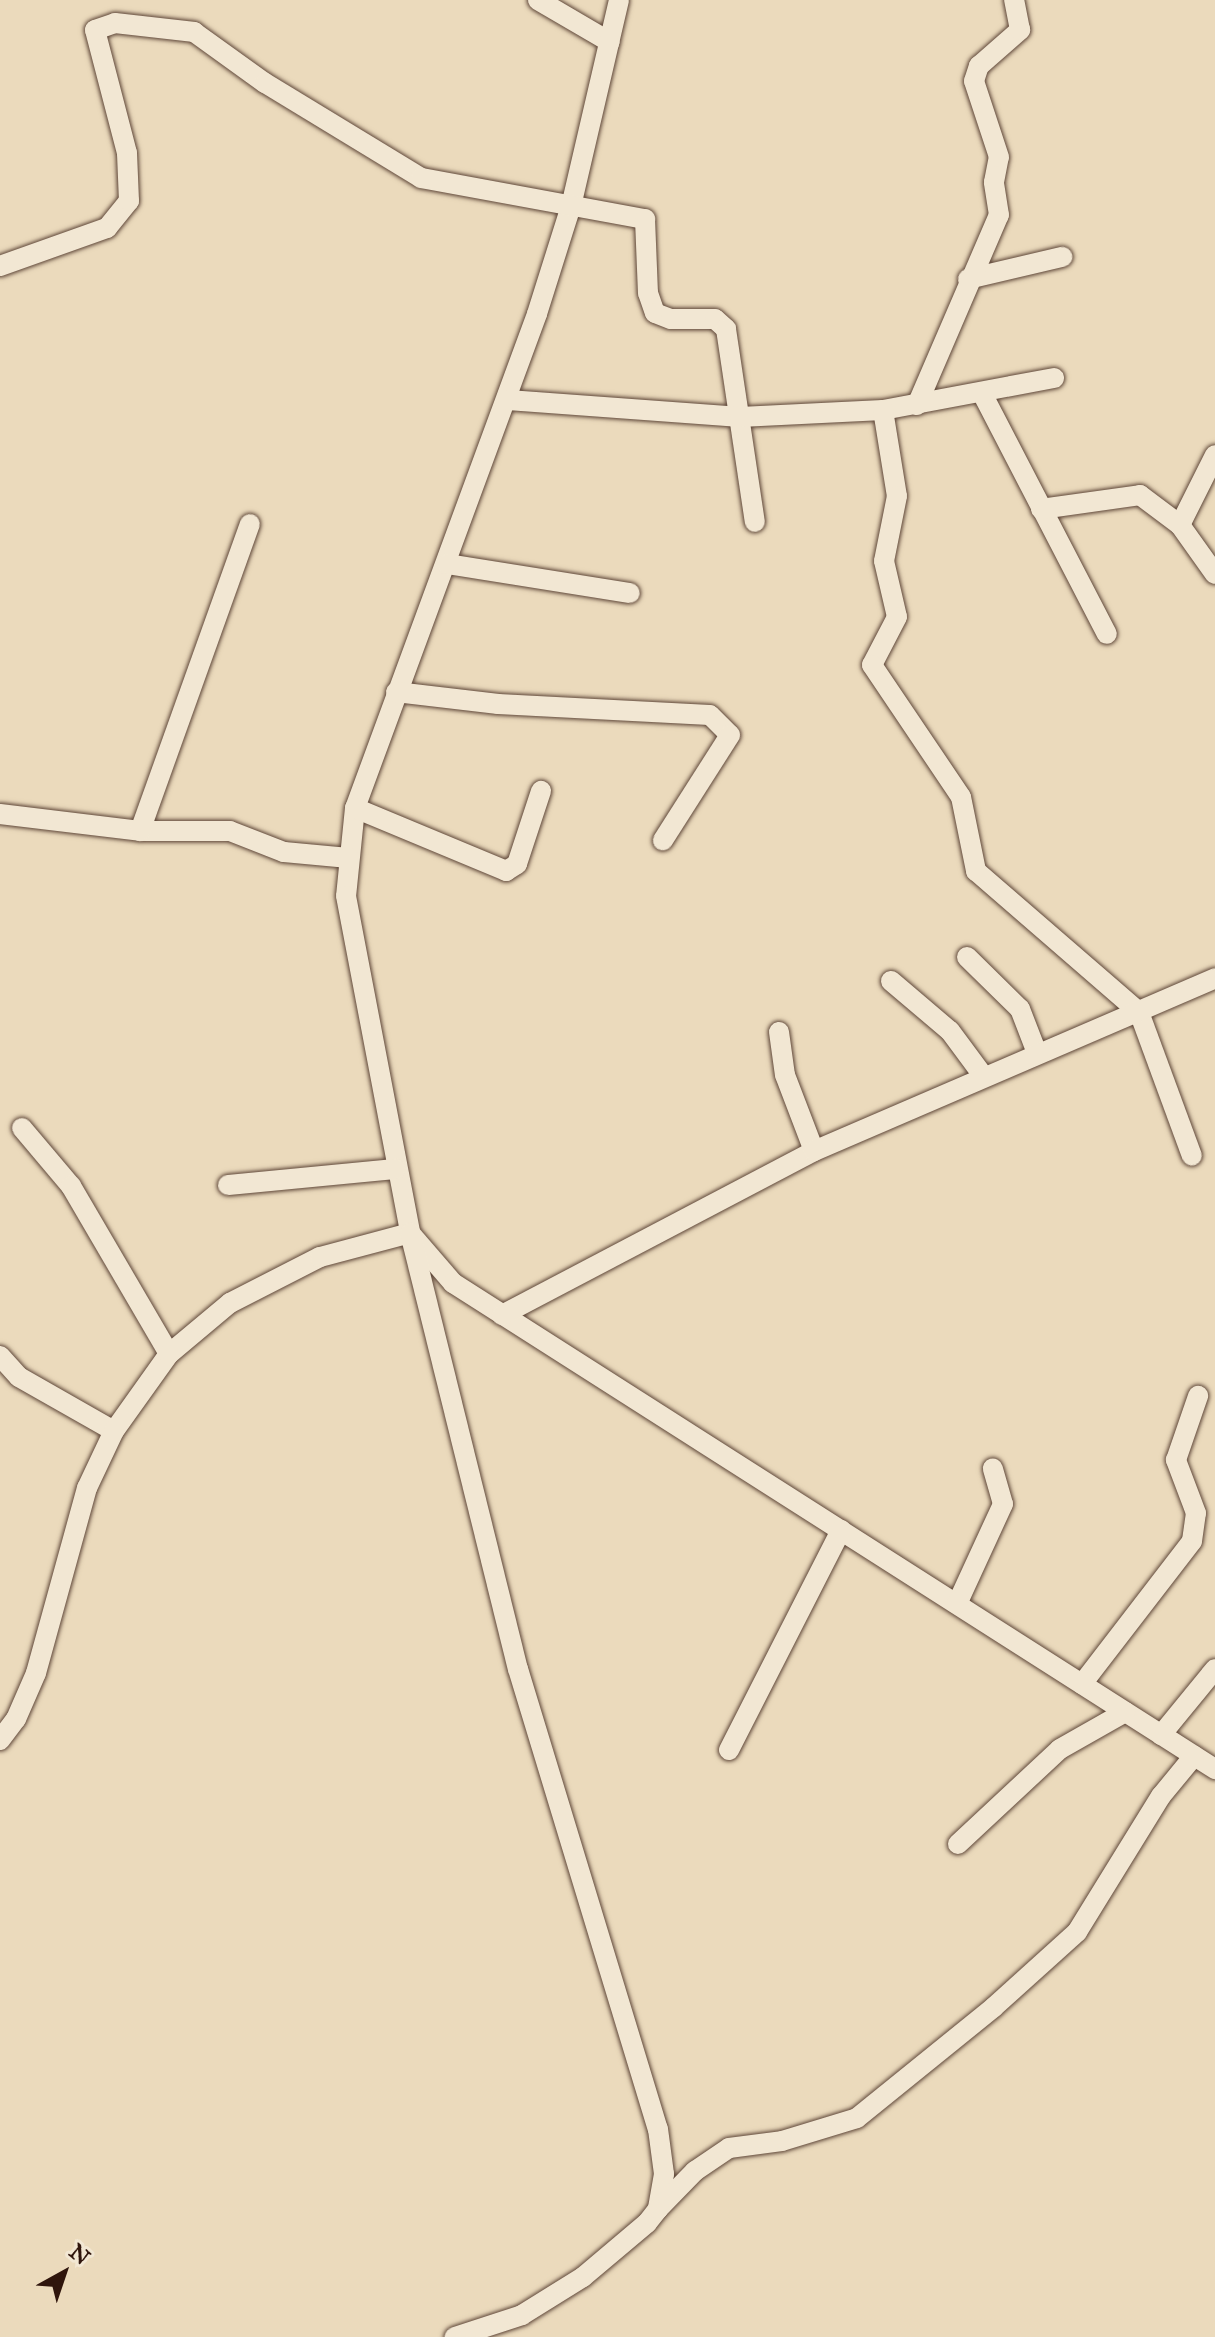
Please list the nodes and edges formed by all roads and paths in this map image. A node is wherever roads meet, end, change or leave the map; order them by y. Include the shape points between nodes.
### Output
1 (538, 0) edge
2 (619, 0) edge
3 (1014, 0) edge
4 (610, 42) junction
5 (571, 206) junction
6 (1062, 257) dead end
7 (0, 266) edge
8 (968, 279) junction
9 (1054, 378) dead end
10 (983, 395) junction
11 (508, 400) junction
12 (917, 405) junction
13 (883, 410) junction
14 (740, 417) junction
15 (1215, 455) edge
16 (1041, 509) junction
17 (755, 522) dead end
18 (250, 524) dead end
19 (1180, 525) junction
20 (447, 564) junction
21 (1215, 574) edge
22 (630, 593) dead end
23 (1107, 634) dead end
24 (396, 692) junction
25 (541, 791) dead end
26 (355, 808) junction
27 (0, 814) edge
28 (140, 831) junction
29 (663, 840) dead end
30 (349, 858) junction
31 (967, 957) dead end
32 (1215, 978) edge
33 (891, 981) dead end
34 (1139, 1012) junction
35 (779, 1032) dead end
36 (1037, 1053) junction
37 (984, 1077) junction
38 (22, 1128) dead end
39 (814, 1151) junction
40 (1192, 1156) dead end
41 (395, 1169) junction
42 (228, 1185) dead end
43 (410, 1233) junction
44 (502, 1315) junction
45 (169, 1354) junction
46 (0, 1356) edge
47 (1198, 1396) dead end
48 (114, 1431) junction
49 (993, 1468) dead end
50 (841, 1530) junction
51 (957, 1604) junction
52 (1215, 1669) edge
53 (1082, 1684) junction
54 (1125, 1712) junction
55 (1161, 1735) junction
56 (0, 1740) edge
57 (729, 1750) dead end
58 (1194, 1756) junction
59 (1215, 1769) edge
60 (958, 1844) dead end
61 (658, 2209) junction
62 (455, 2337) edge

1 - 4 street
2 - 4 street
3 - 8 street via 1020,30 975,73 999,157 994,182 999,215
4 - 5 street
5 - 7 street via 421,178 265,83 194,32 101,24 95,38 127,153 129,201 107,228
5 - 11 street
5 - 14 street via 645,219 648,293 655,313 722,323
6 - 8 street
8 - 12 street
9 - 10 street
10 - 12 street
10 - 16 street
11 - 14 street
11 - 20 street
12 - 13 street
13 - 14 street
13 - 34 street via 897,496 884,561 897,617 872,665 961,797 976,871
14 - 17 street
15 - 19 street
16 - 19 street via 1128,493 1151,500
16 - 23 street
18 - 28 street
19 - 21 street
20 - 22 street
20 - 24 street
24 - 26 street
24 - 29 street via 498,704 710,715 730,735
25 - 26 street via 517,864 506,871
26 - 30 street
27 - 28 street
28 - 30 street via 230,831 284,852
30 - 41 street via 346,896
31 - 36 street via 1020,1009
32 - 34 street
33 - 37 street via 950,1031
34 - 36 street
34 - 40 street
35 - 39 street via 785,1075
36 - 37 street
37 - 39 street
38 - 45 street via 71,1186
39 - 44 street
41 - 42 street
41 - 43 street
43 - 44 street via 453,1283
43 - 45 street via 307,1264 230,1303
43 - 61 street via 518,1669 658,2129 664,2174
44 - 50 street
45 - 48 street
46 - 48 street via 19,1377
47 - 53 street via 1176,1460 1196,1513 1192,1541
48 - 56 street via 87,1488 36,1673 16,1719
49 - 51 street via 1003,1504
50 - 51 street
50 - 57 street
51 - 53 street
52 - 55 street
53 - 54 street
54 - 55 street
54 - 60 street via 1060,1749
55 - 58 street
58 - 59 street
58 - 61 street via 1161,1796 1077,1932 994,2007 857,2118 782,2141 729,2148 695,2171
61 - 62 street via 583,2277 522,2315

